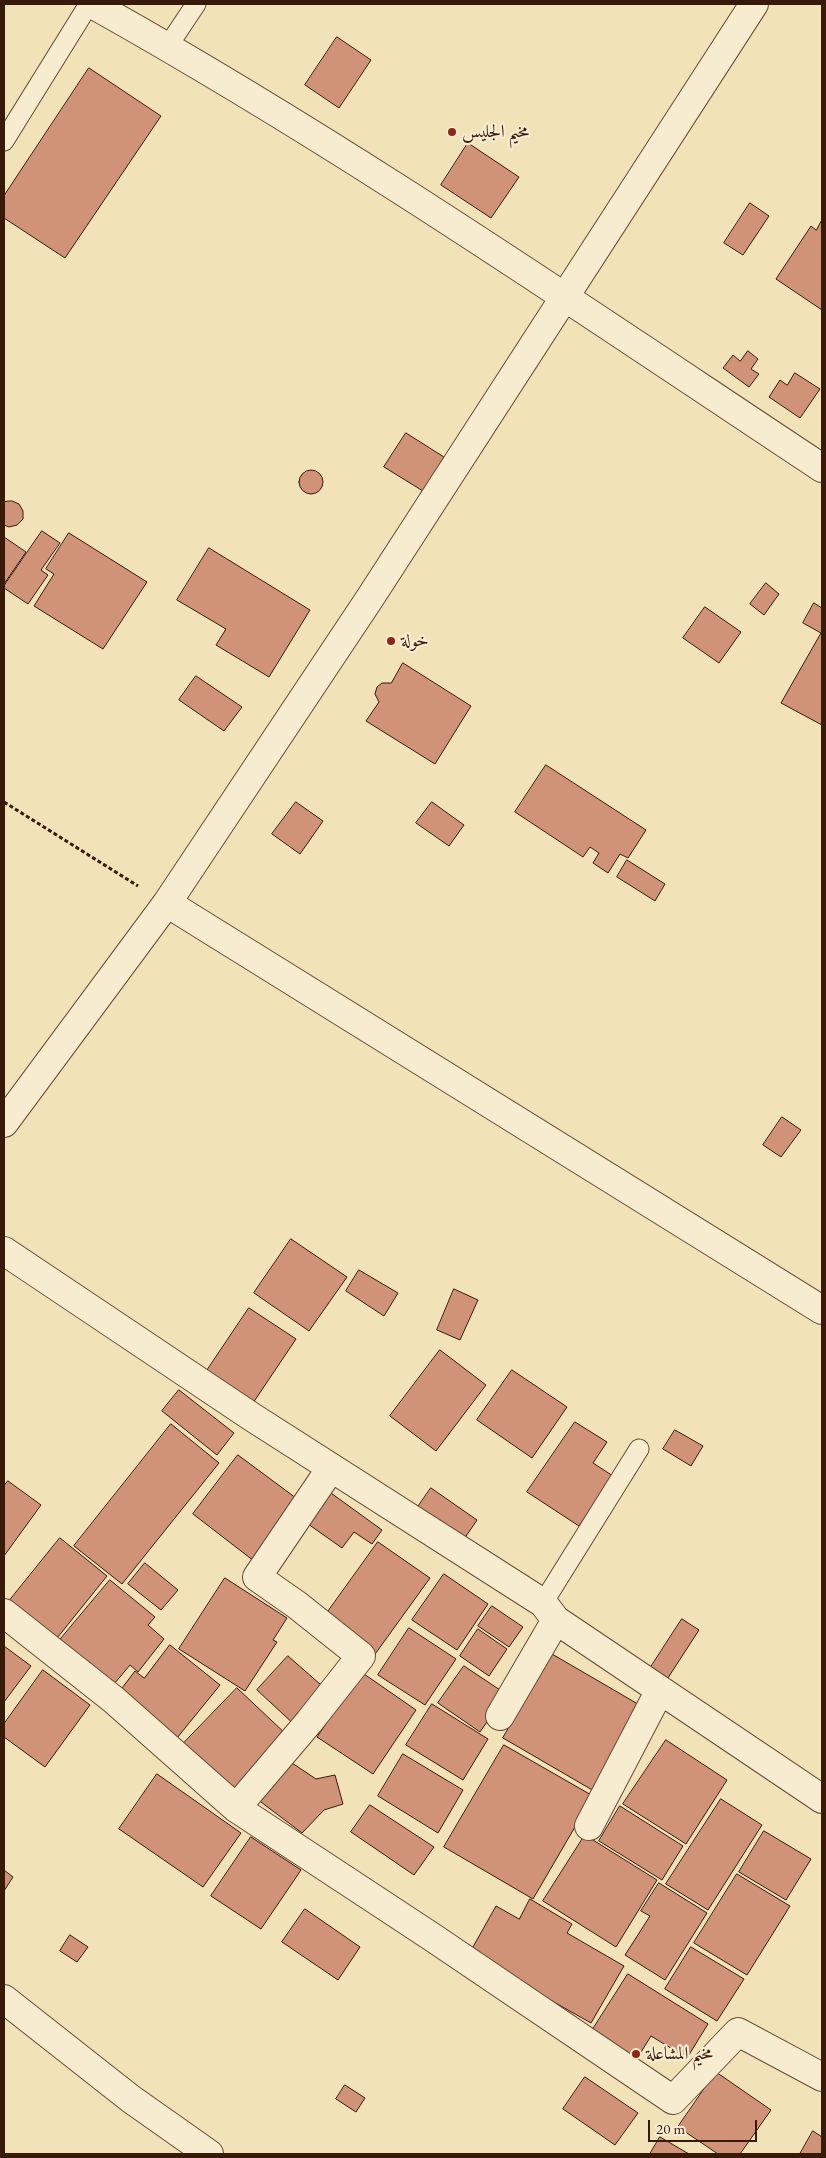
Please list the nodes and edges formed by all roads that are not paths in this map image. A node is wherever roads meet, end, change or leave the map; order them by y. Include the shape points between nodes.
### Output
1 (90, 4) edge
2 (196, 4) edge
3 (754, 4) edge
4 (168, 46) junction
5 (4, 141) edge
6 (565, 298) junction
7 (822, 468) edge
8 (167, 903) junction
9 (4, 1123) edge
10 (4, 1250) edge
11 (822, 1310) edge
12 (639, 1448) dead end
13 (331, 1468) junction
14 (549, 1611) junction
15 (4, 1613) edge
16 (660, 1690) junction
17 (500, 1716) dead end
18 (822, 1799) edge
19 (236, 1808) junction
20 (589, 1826) dead end
21 (4, 1999) edge
22 (822, 2077) edge
23 (209, 2154) edge

1 - 4 street
1 - 5 lane
2 - 4 lane
3 - 6 street
4 - 6 street via 373,172
6 - 7 street
6 - 8 street
8 - 9 street
8 - 11 street
10 - 13 street
12 - 14 lane
13 - 14 street
13 - 19 street via 257,1577 361,1656
14 - 16 street
14 - 17 street
15 - 19 street via 114,1700
16 - 18 street
16 - 20 street
19 - 22 street via 673,2100 738,2032
21 - 23 street via 131,2099

